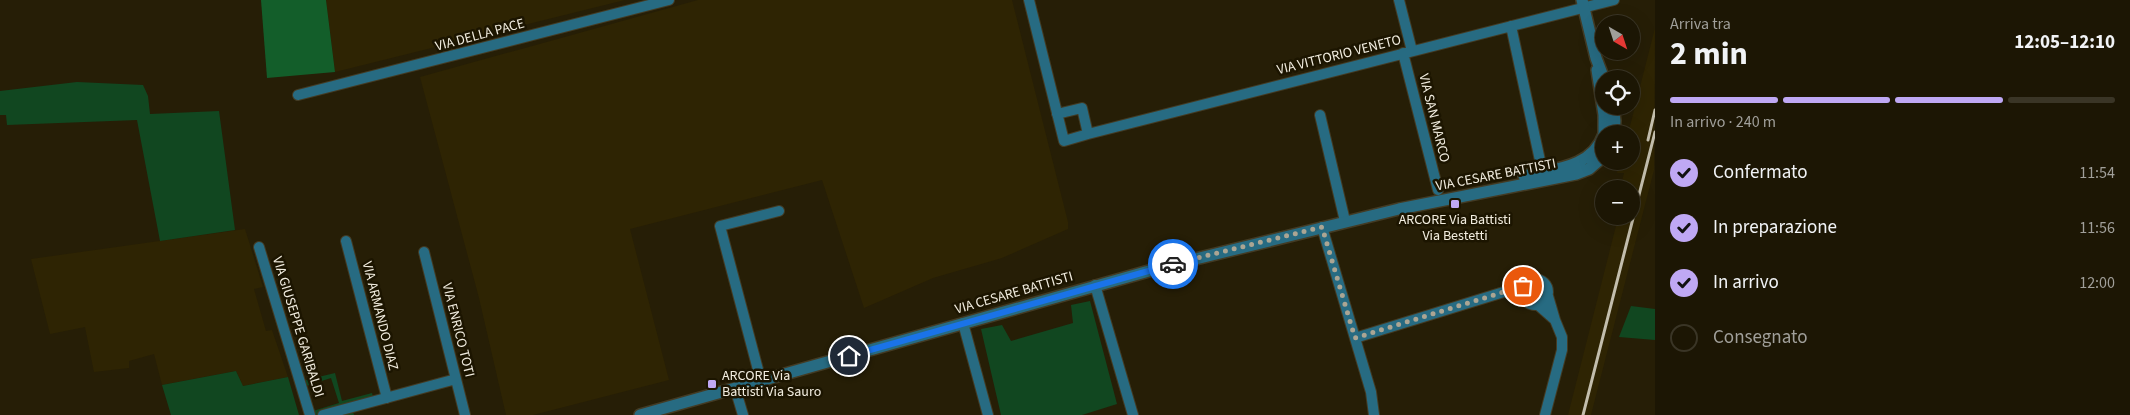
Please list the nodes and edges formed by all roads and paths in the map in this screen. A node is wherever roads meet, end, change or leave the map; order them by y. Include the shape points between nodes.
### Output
1 (669, 0) edge
2 (1029, 0) edge
3 (1399, 0) edge
4 (1614, 0) edge
5 (1583, 4) edge
6 (1511, 26) junction
7 (1408, 52) junction
8 (1595, 54) edge
9 (1596, 60) edge
10 (298, 95) dead end
11 (1057, 114) junction
12 (1320, 115) dead end
13 (1604, 125) edge
14 (1088, 134) junction
15 (1595, 161) edge
16 (1543, 176) junction
17 (1438, 190) dead end
18 (779, 212) dead end
19 (1345, 221) junction
20 (1322, 227) junction
21 (346, 240) dead end
22 (259, 247) dead end
23 (424, 252) dead end
24 (1095, 286) junction
25 (1522, 290) junction
26 (1548, 296) junction
27 (1538, 305) junction
28 (1555, 320) junction
29 (963, 323) junction
30 (1355, 338) junction
31 (456, 379) junction
32 (761, 381) junction
33 (735, 388) junction
34 (387, 398) junction
35 (310, 415) edge
36 (323, 415) edge
37 (465, 415) edge
38 (640, 415) edge
39 (743, 415) edge
40 (988, 415) edge
41 (1133, 415) edge
42 (1374, 415) edge
43 (1545, 415) edge

1 - 10 street, VIA DELLA PACE
2 - 11 street
3 - 7 street, VIA SAN MARCO
4 - 5 street
5 - 6 street, VIA VITTORIO VENETO
5 - 8 street
6 - 7 street, VIA VITTORIO VENETO
6 - 16 street
7 - 14 street, VIA VITTORIO VENETO
7 - 17 street, VIA SAN MARCO
9 - 13 street
11 - 14 street via 1082,108
11 - 14 street, VIA VITTORIO VENETO via 1064,141
12 - 19 street
15 - 16 street, VIA CESARE BATTISTI via 1589,170 1576,174
16 - 19 street, VIA CESARE BATTISTI
18 - 32 street via 720,226
19 - 20 street, VIA CESARE BATTISTI
20 - 24 street, VIA CESARE BATTISTI
20 - 30 street
21 - 34 street, VIA ARMANDO DIAZ
22 - 35 street, VIA GIUSEPPE GARIBALDI
23 - 31 street, VIA ENRICO TOTI
24 - 29 street, VIA CESARE BATTISTI
24 - 41 street
25 - 26 street via 1529,280 1540,280 1548,288
25 - 27 street via 1527,303
25 - 30 street via 1507,291
26 - 27 street
26 - 28 street
27 - 28 street
28 - 43 street via 1562,337 1562,350
29 - 32 street, VIA CESARE BATTISTI
29 - 40 street
30 - 42 street via 1371,392
31 - 34 street
31 - 37 street, VIA ENRICO TOTI
32 - 33 street, VIA CESARE BATTISTI
33 - 38 street, VIA CESARE BATTISTI
33 - 39 street
34 - 36 street

